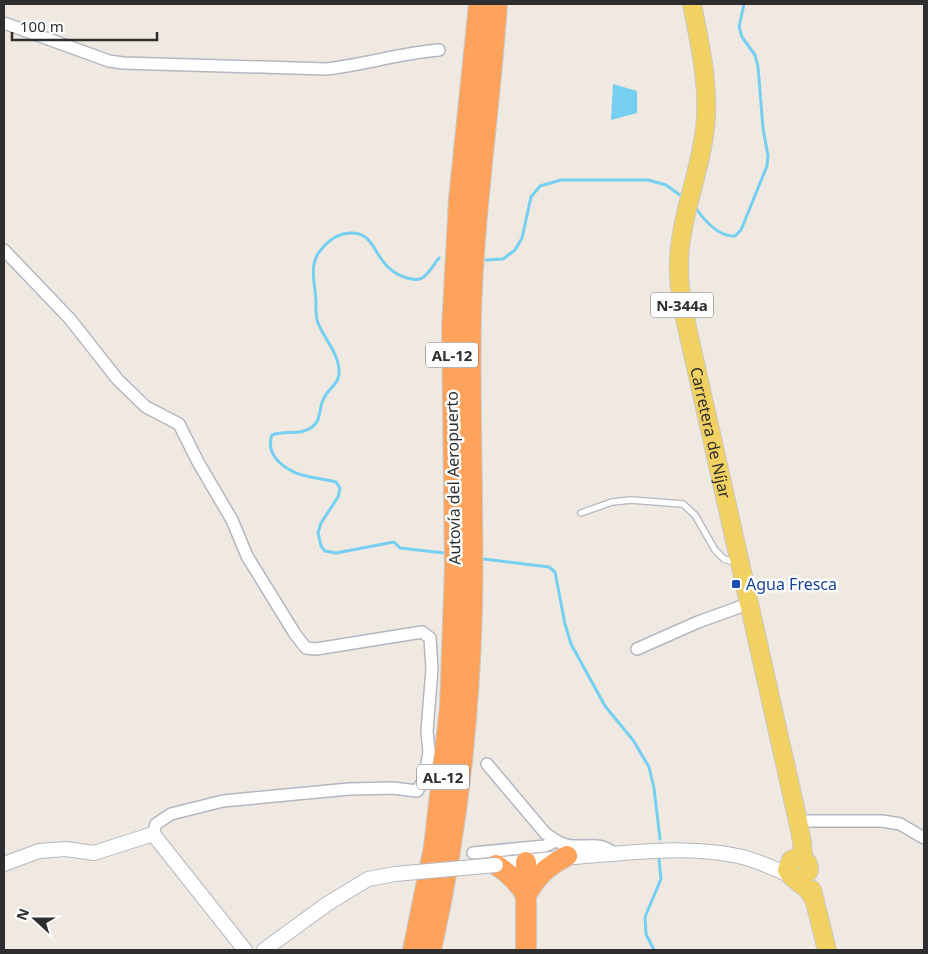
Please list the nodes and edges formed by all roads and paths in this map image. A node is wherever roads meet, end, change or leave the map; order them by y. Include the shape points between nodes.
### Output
1 (479, 4) edge
2 (496, 4) edge
3 (692, 4) edge
4 (4, 23) edge
5 (439, 50) dead end
6 (4, 250) edge
7 (580, 513) dead end
8 (739, 564) junction
9 (748, 604) junction
10 (637, 649) dead end
11 (487, 764) dead end
12 (455, 820) junction
13 (798, 821) junction
14 (153, 834) junction
15 (924, 838) edge
16 (434, 847) junction
17 (562, 849) junction
18 (473, 853) dead end
19 (613, 853) junction
20 (526, 862) junction
21 (4, 864) edge
22 (496, 865) junction
23 (797, 870) junction
24 (526, 895) junction
25 (245, 950) edge
26 (264, 950) edge
27 (403, 950) edge
28 (413, 950) edge
29 (431, 950) edge
30 (444, 950) edge
31 (526, 950) edge
32 (827, 950) edge

1 - 16 highway, Autovía del Aeropuerto / AL-12 via 455,270 452,328 454,620 450,707
2 - 12 highway, Autovía del Aeropuerto / AL-12 via 472,270 472,609 469,679
3 - 8 main road, Carretera de Níjar / N-344a via 703,62 706,128 681,238 679,278 687,333
4 - 5 street via 109,61 123,63 326,69
6 - 14 street via 70,319 118,380 146,407 178,424 232,520 247,556 306,648 422,632 430,638 429,752 424,780 417,791 349,789 224,801 170,814 156,824
7 - 8 lane via 612,502 631,500 682,504 695,516 714,550 724,559
8 - 9 main road, Carretera de Níjar / N-344a
9 - 10 street
9 - 13 main road, Carretera de Níjar / N-344a
11 - 17 street
12 - 29 highway, Autovía del Aeropuerto / AL-12
12 - 30 highway
13 - 15 street via 882,821 900,824
13 - 23 main road, Carretera de Níjar / N-344a
14 - 21 street via 94,853 39,851
14 - 25 street
16 - 27 highway
16 - 28 highway, Autovía del Aeropuerto / AL-12
17 - 18 street via 545,846
17 - 19 street
17 - 19 street via 568,846 602,846
17 - 20 street
17 - 24 highway
19 - 23 street via 700,850
20 - 22 street
20 - 24 highway
22 - 24 highway via 509,873
22 - 26 street, bridge via 368,879
23 - 32 main road, Carretera de Níjar via 815,901
24 - 31 highway

